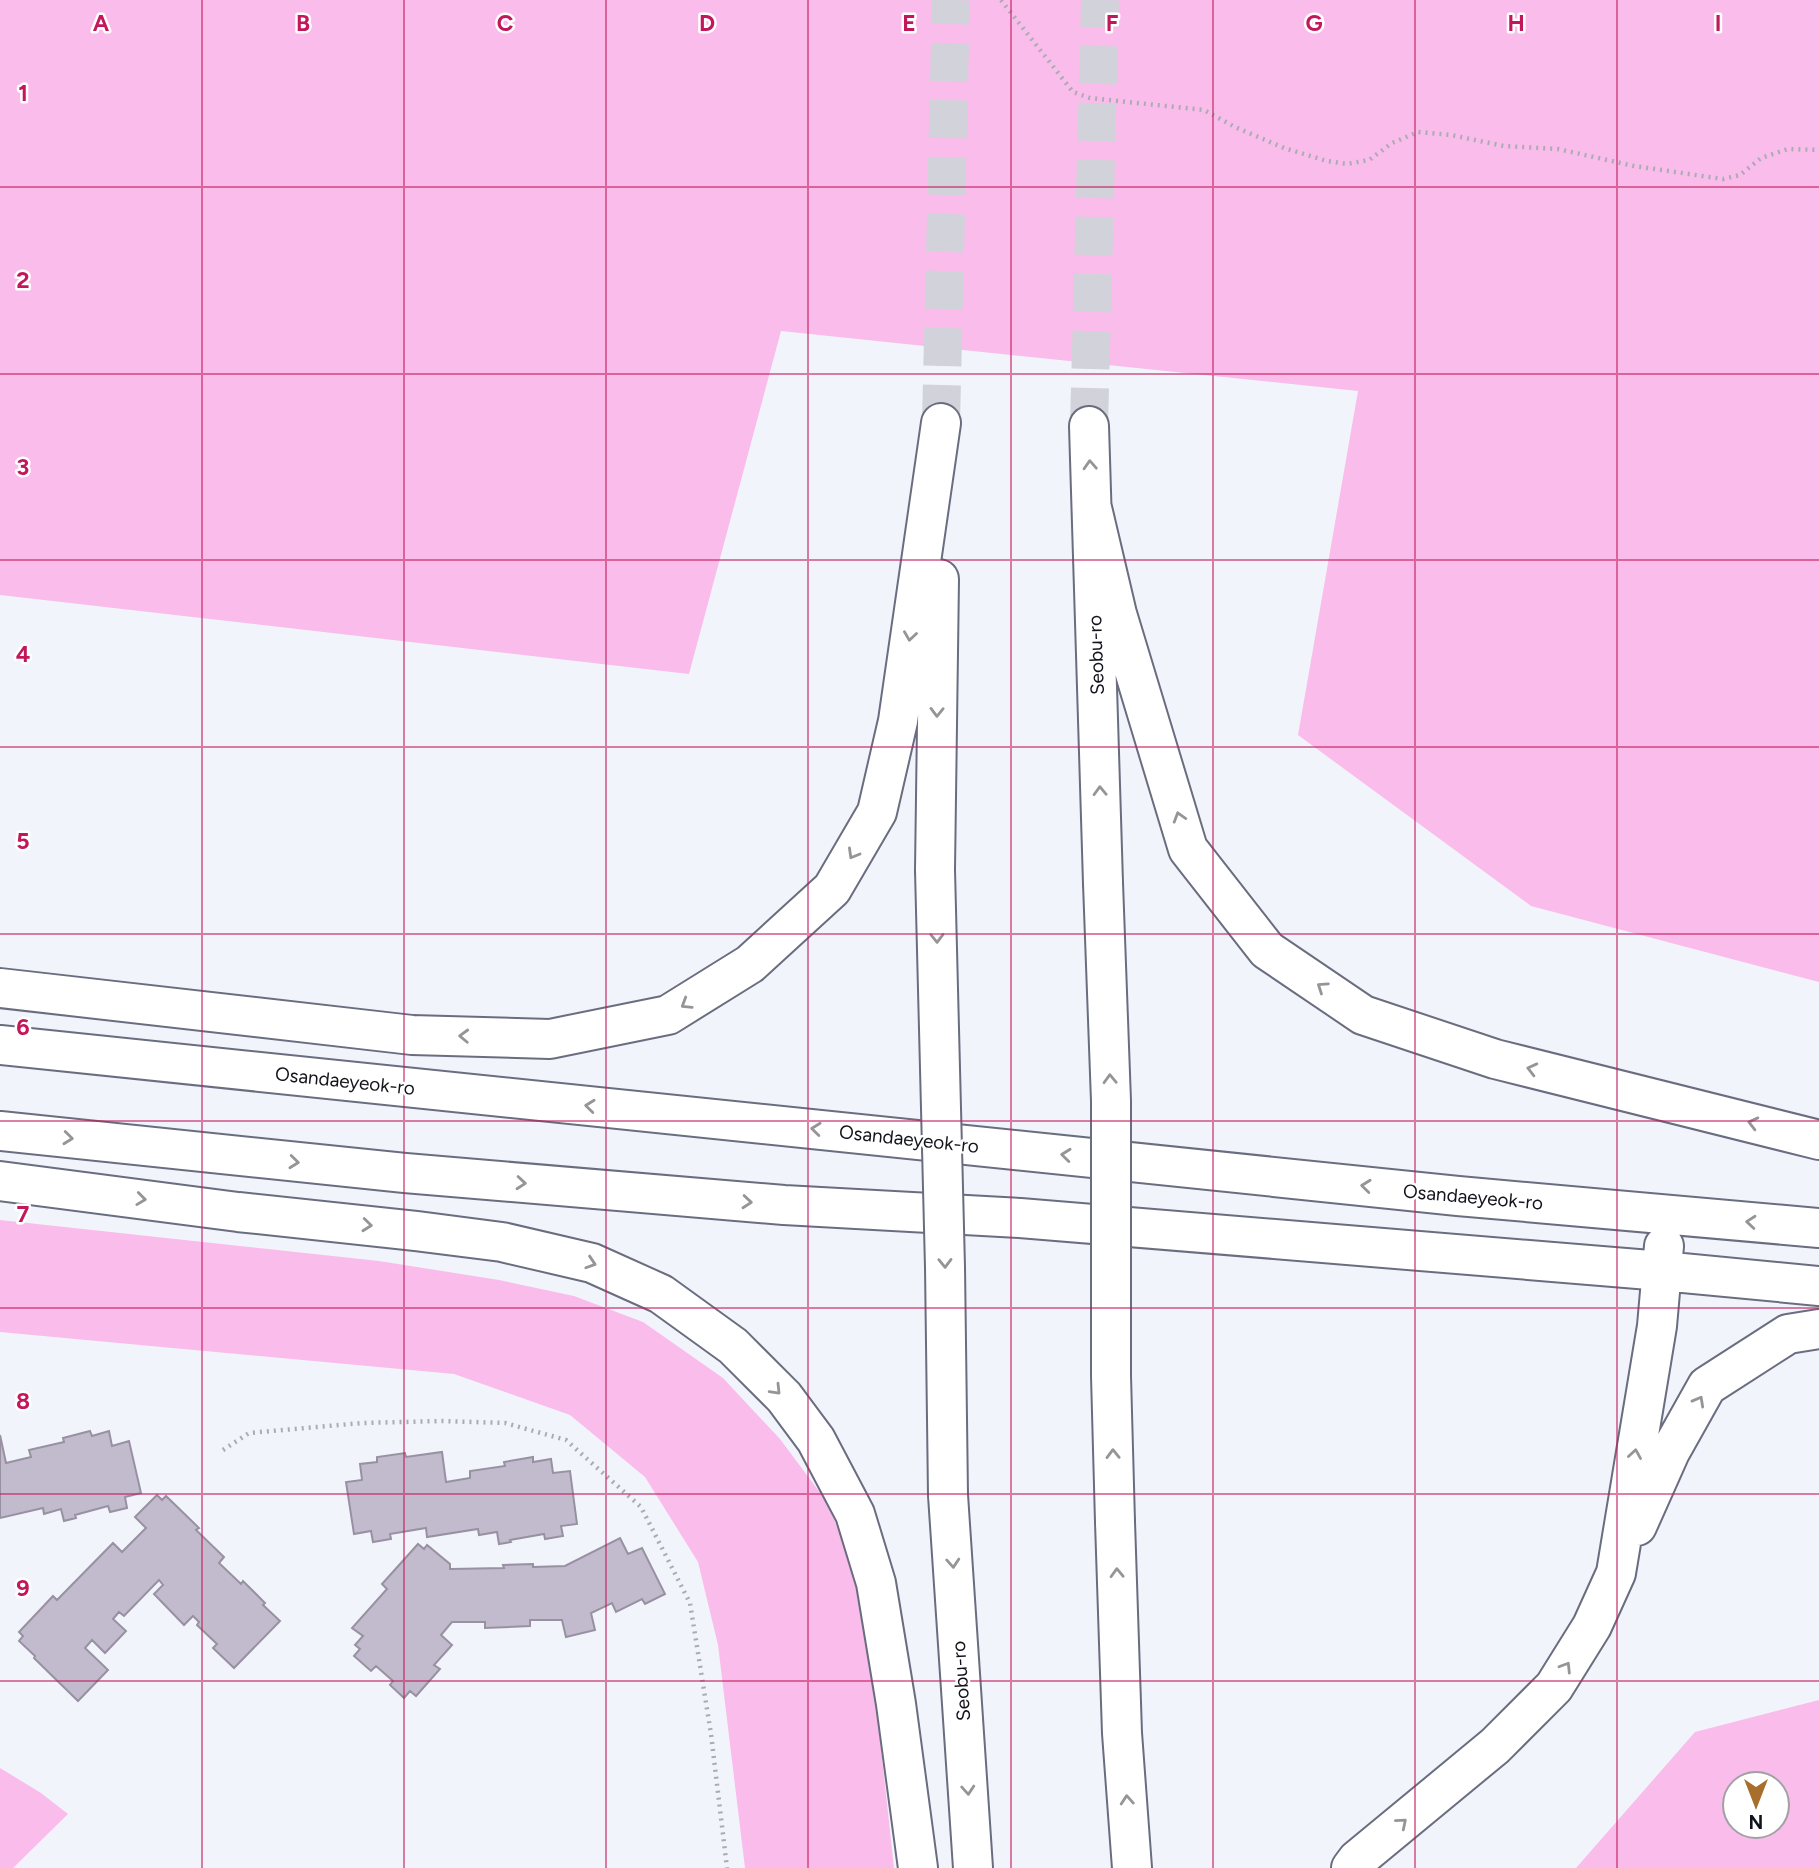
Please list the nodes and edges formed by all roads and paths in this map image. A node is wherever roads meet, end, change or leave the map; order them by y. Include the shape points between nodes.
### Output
1 (1001, 0) edge
2 (1819, 150) edge
3 (1088, 426) tunnel mouth
4 (1092, 508) junction
5 (0, 988) edge
6 (0, 1045) edge
7 (0, 1131) edge
8 (1819, 1140) edge
9 (0, 1181) edge
10 (1667, 1214) junction
11 (1819, 1228) edge
12 (1662, 1271) junction
13 (1819, 1286) edge
14 (1819, 1329) edge
15 (223, 1450) dead end
16 (1616, 1573) junction
17 (727, 1868) edge
18 (918, 1868) edge
19 (973, 1868) edge
20 (1132, 1868) edge
21 (1351, 1868) edge

1 - 2 path via 1073,92 1090,98 1204,110 1284,148 1327,161 1369,160 1418,132 1504,146 1558,149 1723,179 1740,175 1761,158 1787,149
4 -> 3 main road, Seobu-ro
8 -> 4 main road via 1495,1059 1363,1015 1267,950 1188,849 1117,614
20 -> 4 main road, Seobu-ro, bridge via 1115,1522 1111,1101
5 -> 19 main road, Seobu-ro, bridge via 412,1035 550,1039 668,1015 750,964 832,889 877,812 898,721 941,423 936,870 948,1495
10 -> 6 main road, Osandaeyeok-ro
7 -> 12 main road via 432,1176
9 -> 18 main road via 502,1242 592,1263 661,1294 733,1346 784,1397 816,1440 855,1514 876,1583
11 -> 10 main road, Osandaeyeok-ro
10 - 12 main road
12 - 13 main road
16 -> 12 main road
16 -> 14 main road via 1670,1451 1707,1386 1787,1334
15 - 17 path via 249,1433 362,1423 505,1423 566,1440 640,1507 690,1603
21 -> 16 main road via 1496,1746 1554,1687 1592,1626

